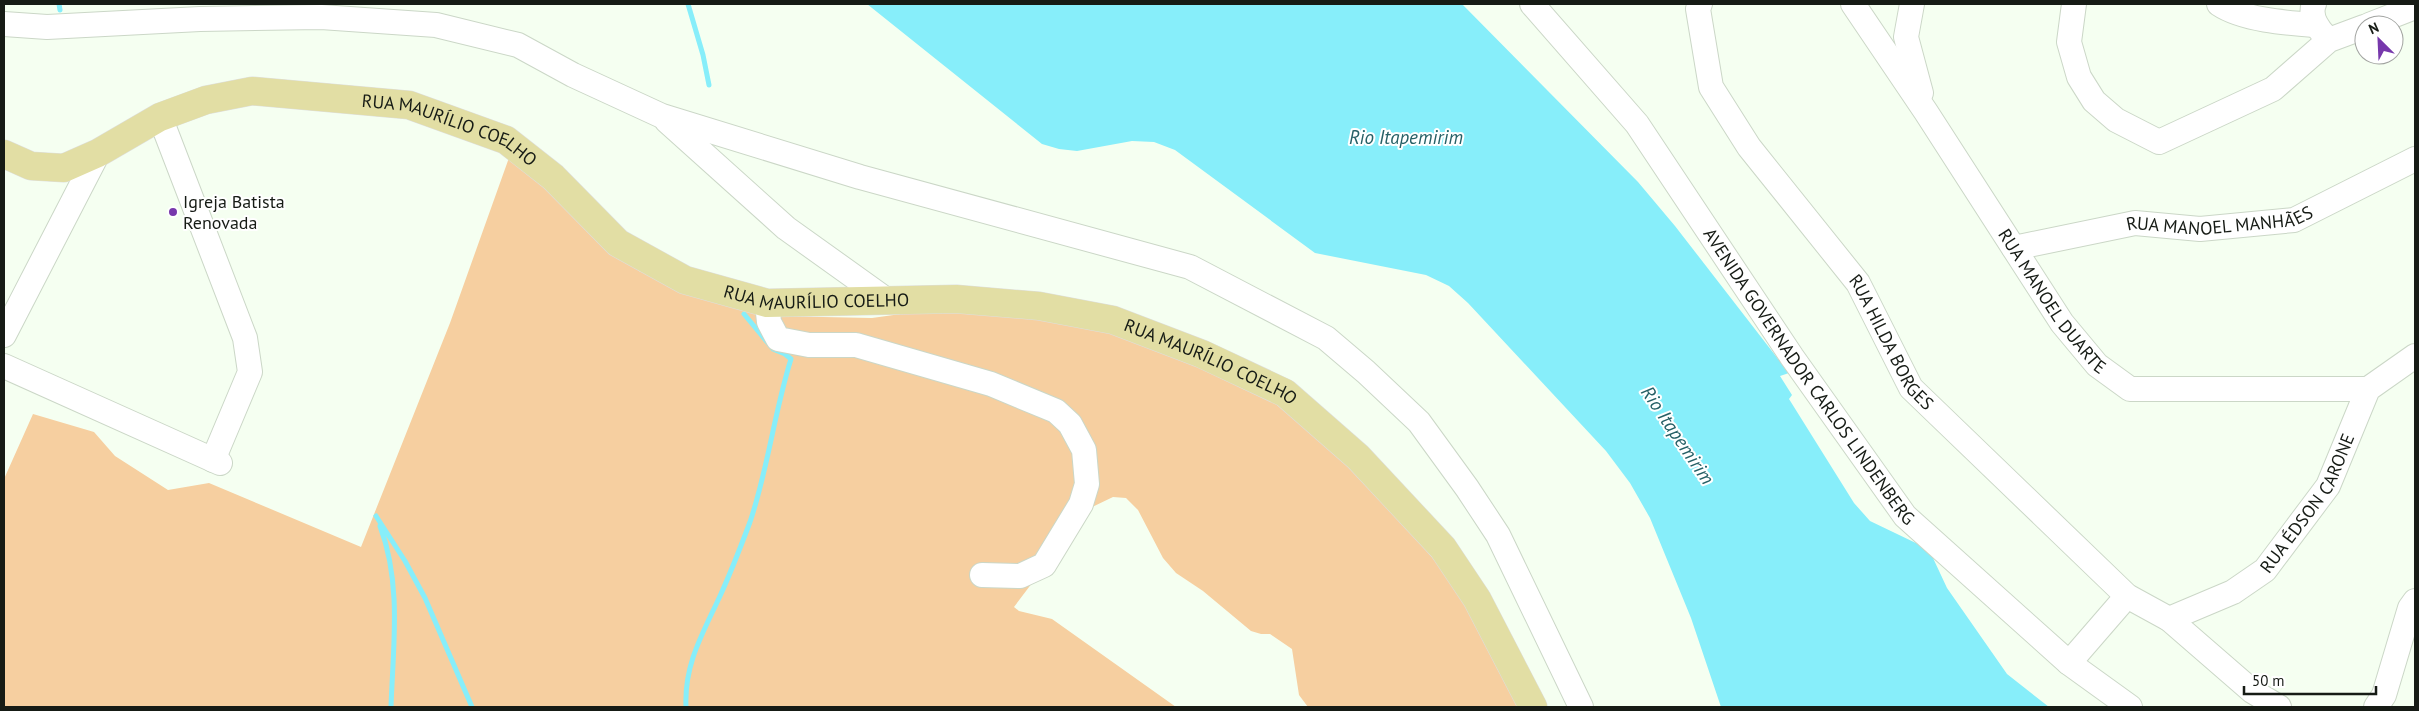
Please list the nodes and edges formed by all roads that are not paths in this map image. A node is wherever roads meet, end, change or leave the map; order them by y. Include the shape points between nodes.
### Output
1 (1532, 4) edge
2 (1700, 4) edge
3 (1853, 4) edge
4 (1912, 4) edge
5 (2074, 4) edge
6 (2219, 4) edge
7 (2415, 7) edge
8 (2395, 15) edge
9 (2320, 23) edge
10 (4, 24) edge
11 (2354, 26) edge
12 (1926, 112) junction
13 (662, 116) junction
14 (160, 117) junction
15 (98, 153) junction
16 (4, 154) edge
17 (2415, 158) edge
18 (2014, 248) junction
19 (888, 301) junction
20 (767, 303) junction
21 (4, 335) edge
22 (2415, 356) edge
23 (4, 366) edge
24 (2368, 389) junction
25 (982, 575) dead end
26 (2127, 596) junction
27 (2415, 601) edge
28 (2169, 619) junction
29 (2069, 664) junction
30 (1533, 707) edge
31 (1581, 707) edge
32 (2130, 707) edge
33 (2279, 707) edge
34 (2376, 707) edge

1 - 29 street, AVENIDA GOVERNADOR CARLOS LINDENBERG via 1637,124 1792,357 1905,516
2 - 26 street, RUA HILDA BORGES via 1698,9 1711,87 1750,147 1858,283 1912,388
3 - 12 street, RUA MANOEL DUARTE
4 - 12 street via 1906,37
5 - 9 street via 2068,42 2079,76 2094,101 2116,120 2159,142 2273,89
6 - 9 street via 2228,10 2282,22
7 - 8 street
9 - 11 street
10 - 13 street via 47,27 321,16 436,25 518,45 573,75
12 - 18 street, RUA MANOEL DUARTE
13 - 19 street via 786,228
13 - 31 street via 860,177 1190,267 1326,338 1419,422 1467,488 1498,534
14 - 15 main road, RUA MAURÍLIO COELHO
14 - 20 main road, RUA MAURÍLIO COELHO via 206,100 252,91 409,105 506,140 553,177 618,243 685,280
14 - 23 street via 245,338 249,356 250,372 216,462
15 - 16 main road, RUA MAURÍLIO COELHO via 64,168 31,166
15 - 21 street
17 - 18 street, RUA MANOEL MANHÃES via 2294,220 2200,229 2135,222
18 - 24 street, RUA MANOEL DUARTE via 2062,323 2097,365 2130,389
19 - 20 main road, RUA MAURÍLIO COELHO
19 - 30 main road, RUA MAURÍLIO COELHO via 956,299 1039,306 1113,320 1202,354 1285,393 1358,457 1443,548 1476,599
20 - 25 street via 770,322 778,339 809,345 856,345 991,384 1056,411 1070,424 1084,450 1087,484 1081,504 1044,565 1020,576
22 - 24 street
24 - 28 street, RUA ÉDSON CARONE via 2328,486 2265,570 2233,592
26 - 28 street, RUA HILDA BORGES
26 - 29 street
27 - 34 street via 2410,608 2384,695
28 - 33 street, RUA HILDA BORGES via 2252,691
29 - 32 street, AVENIDA GOVERNADOR CARLOS LINDENBERG

